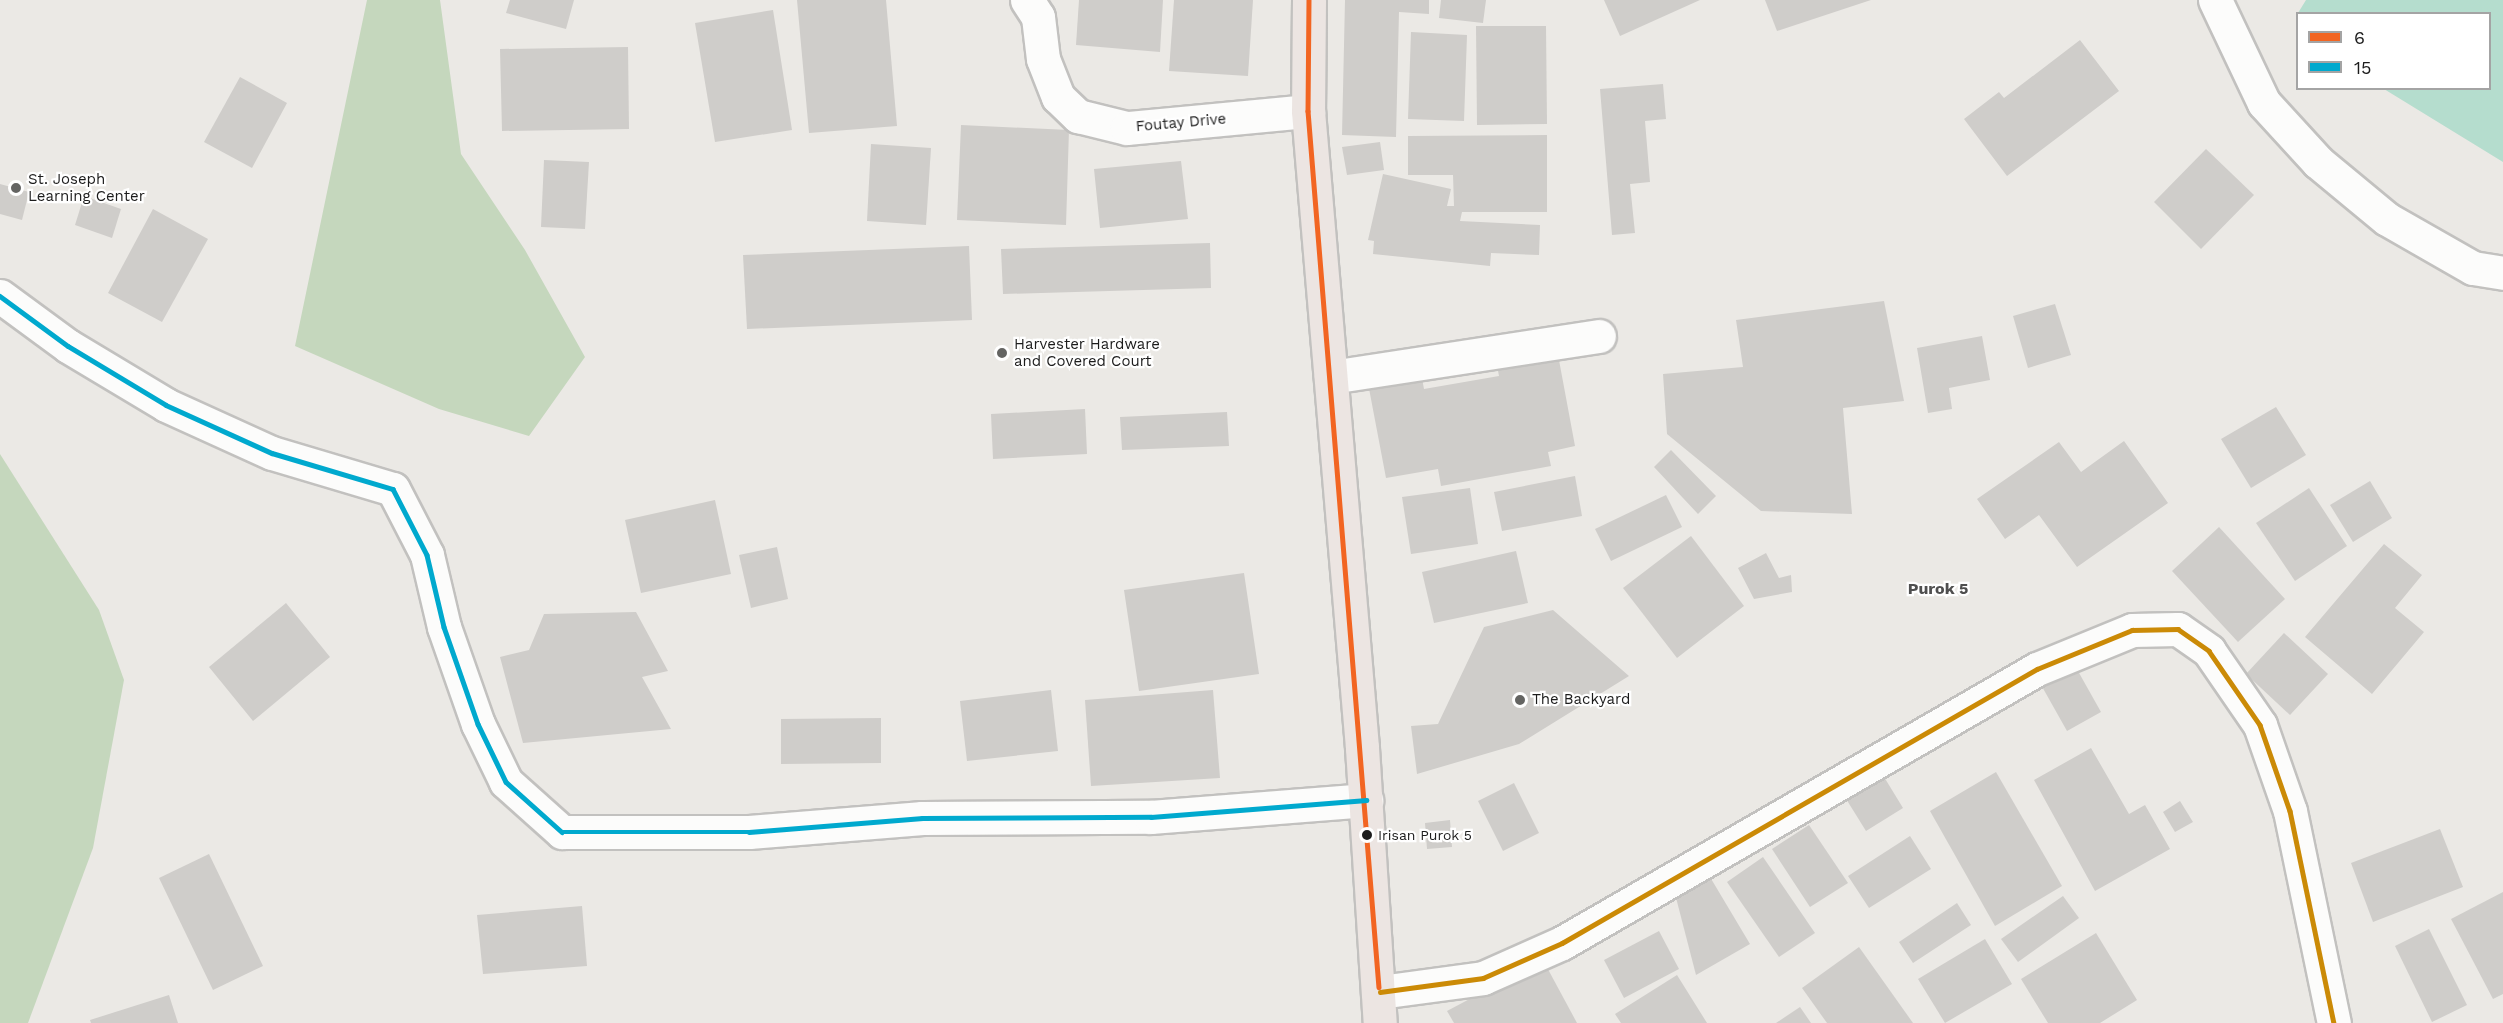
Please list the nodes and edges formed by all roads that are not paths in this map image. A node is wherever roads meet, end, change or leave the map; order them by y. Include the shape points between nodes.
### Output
1 (1027, 0) edge
2 (1309, 0) edge
3 (2215, 0) edge
4 (1308, 111) junction
5 (2503, 273) edge
6 (0, 296) edge
7 (1599, 336) dead end
8 (1331, 377) junction
9 (1366, 800) junction
10 (1380, 1008) edge
11 (2334, 1023) edge

1 - 4 street, Foutay Drive via 1038,17 1043,59 1058,97 1077,116 1127,128
2 - 4 highway
3 - 5 street via 2264,103 2318,162 2386,219 2473,268
4 - 8 highway
6 - 9 street via 68,346 166,405 272,453 393,489 427,555 474,713 506,782 562,832 748,832 922,818 1151,817
7 - 8 street
8 - 9 highway
9 - 10 highway
10 - 11 street via 1483,978 1562,943 1824,797 2037,669 2132,630 2178,629 2209,651 2260,724 2290,811

